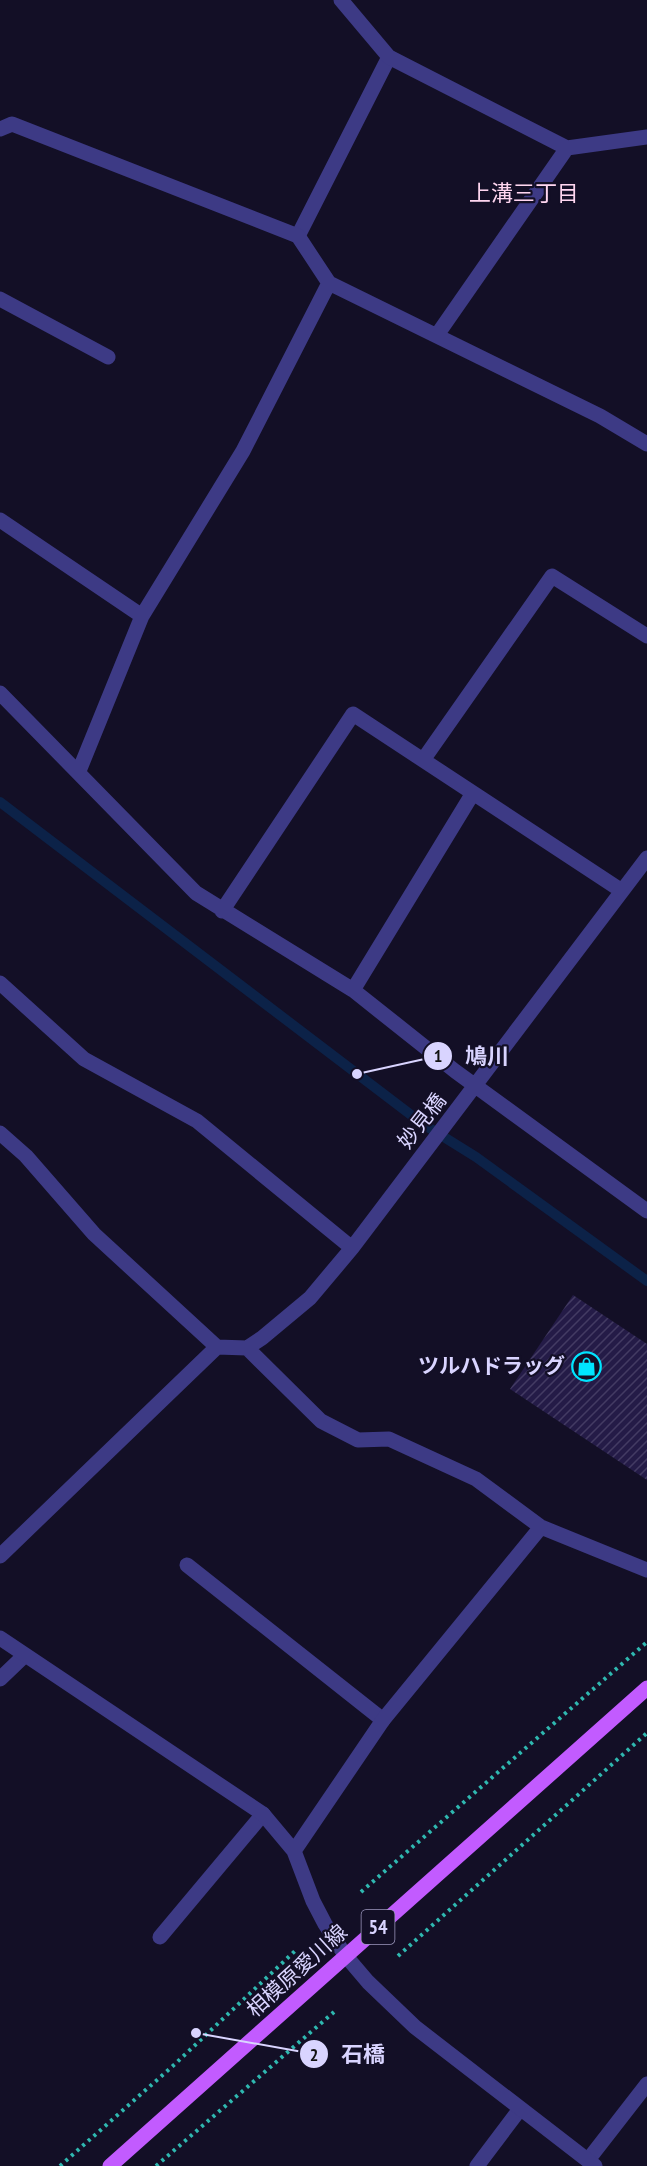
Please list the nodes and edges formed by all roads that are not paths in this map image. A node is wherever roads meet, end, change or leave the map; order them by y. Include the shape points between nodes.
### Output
1 (339, 0) edge
2 (389, 57) junction
3 (0, 129) edge
4 (647, 137) edge
5 (567, 148) junction
6 (298, 236) junction
7 (329, 283) junction
8 (0, 299) edge
9 (437, 334) junction
10 (108, 357) dead end
11 (647, 444) edge
12 (0, 519) edge
13 (142, 616) junction
14 (647, 636) edge
15 (0, 693) edge
16 (423, 760) junction
17 (79, 771) junction
18 (473, 793) junction
19 (647, 858) edge
20 (622, 891) junction
21 (222, 911) junction
22 (0, 983) edge
23 (353, 990) junction
24 (477, 1085) junction
25 (0, 1133) edge
26 (647, 1210) edge
27 (352, 1248) junction
28 (217, 1347) junction
29 (247, 1348) junction
30 (541, 1527) junction
31 (0, 1556) edge
32 (188, 1565) dead end
33 (647, 1570) edge
34 (0, 1638) edge
35 (24, 1656) junction
36 (0, 1680) edge
37 (647, 1688) edge
38 (382, 1720) junction
39 (263, 1815) junction
40 (294, 1851) junction
41 (160, 1937) dead end
42 (345, 1955) junction
43 (647, 2084) edge
44 (520, 2109) junction
45 (592, 2163) edge
46 (110, 2166) edge
47 (477, 2166) edge

1 - 2 street
2 - 5 street
2 - 6 street
3 - 6 street via 12,124
4 - 5 street
5 - 9 street
6 - 7 street
7 - 9 street
7 - 13 street via 243,451
8 - 10 street
9 - 11 street
12 - 13 street
13 - 17 street
14 - 16 street via 552,576
15 - 17 street
16 - 18 street
16 - 21 street via 353,714
17 - 21 street via 196,893
18 - 20 street
18 - 23 street
19 - 20 street, 妙見橋
20 - 24 street, 妙見橋
21 - 23 street
22 - 27 street via 84,1059 197,1121
23 - 24 street
24 - 26 street
24 - 27 street, 妙見橋
25 - 28 street via 26,1156 94,1234
27 - 29 street, 妙見橋 via 310,1298
28 - 29 street
28 - 31 street
29 - 30 street via 321,1421 358,1440 389,1439 476,1479
30 - 33 street
30 - 38 street
32 - 38 street
34 - 35 street
35 - 36 street
35 - 39 street
37 - 42 main road, 相模原愛川線 / 54
38 - 40 street
39 - 40 street
39 - 41 street
40 - 42 street via 313,1901
42 - 44 street via 416,2027
42 - 46 main road, 相模原愛川線 / 54
43 - 45 street
44 - 45 street
44 - 47 street

